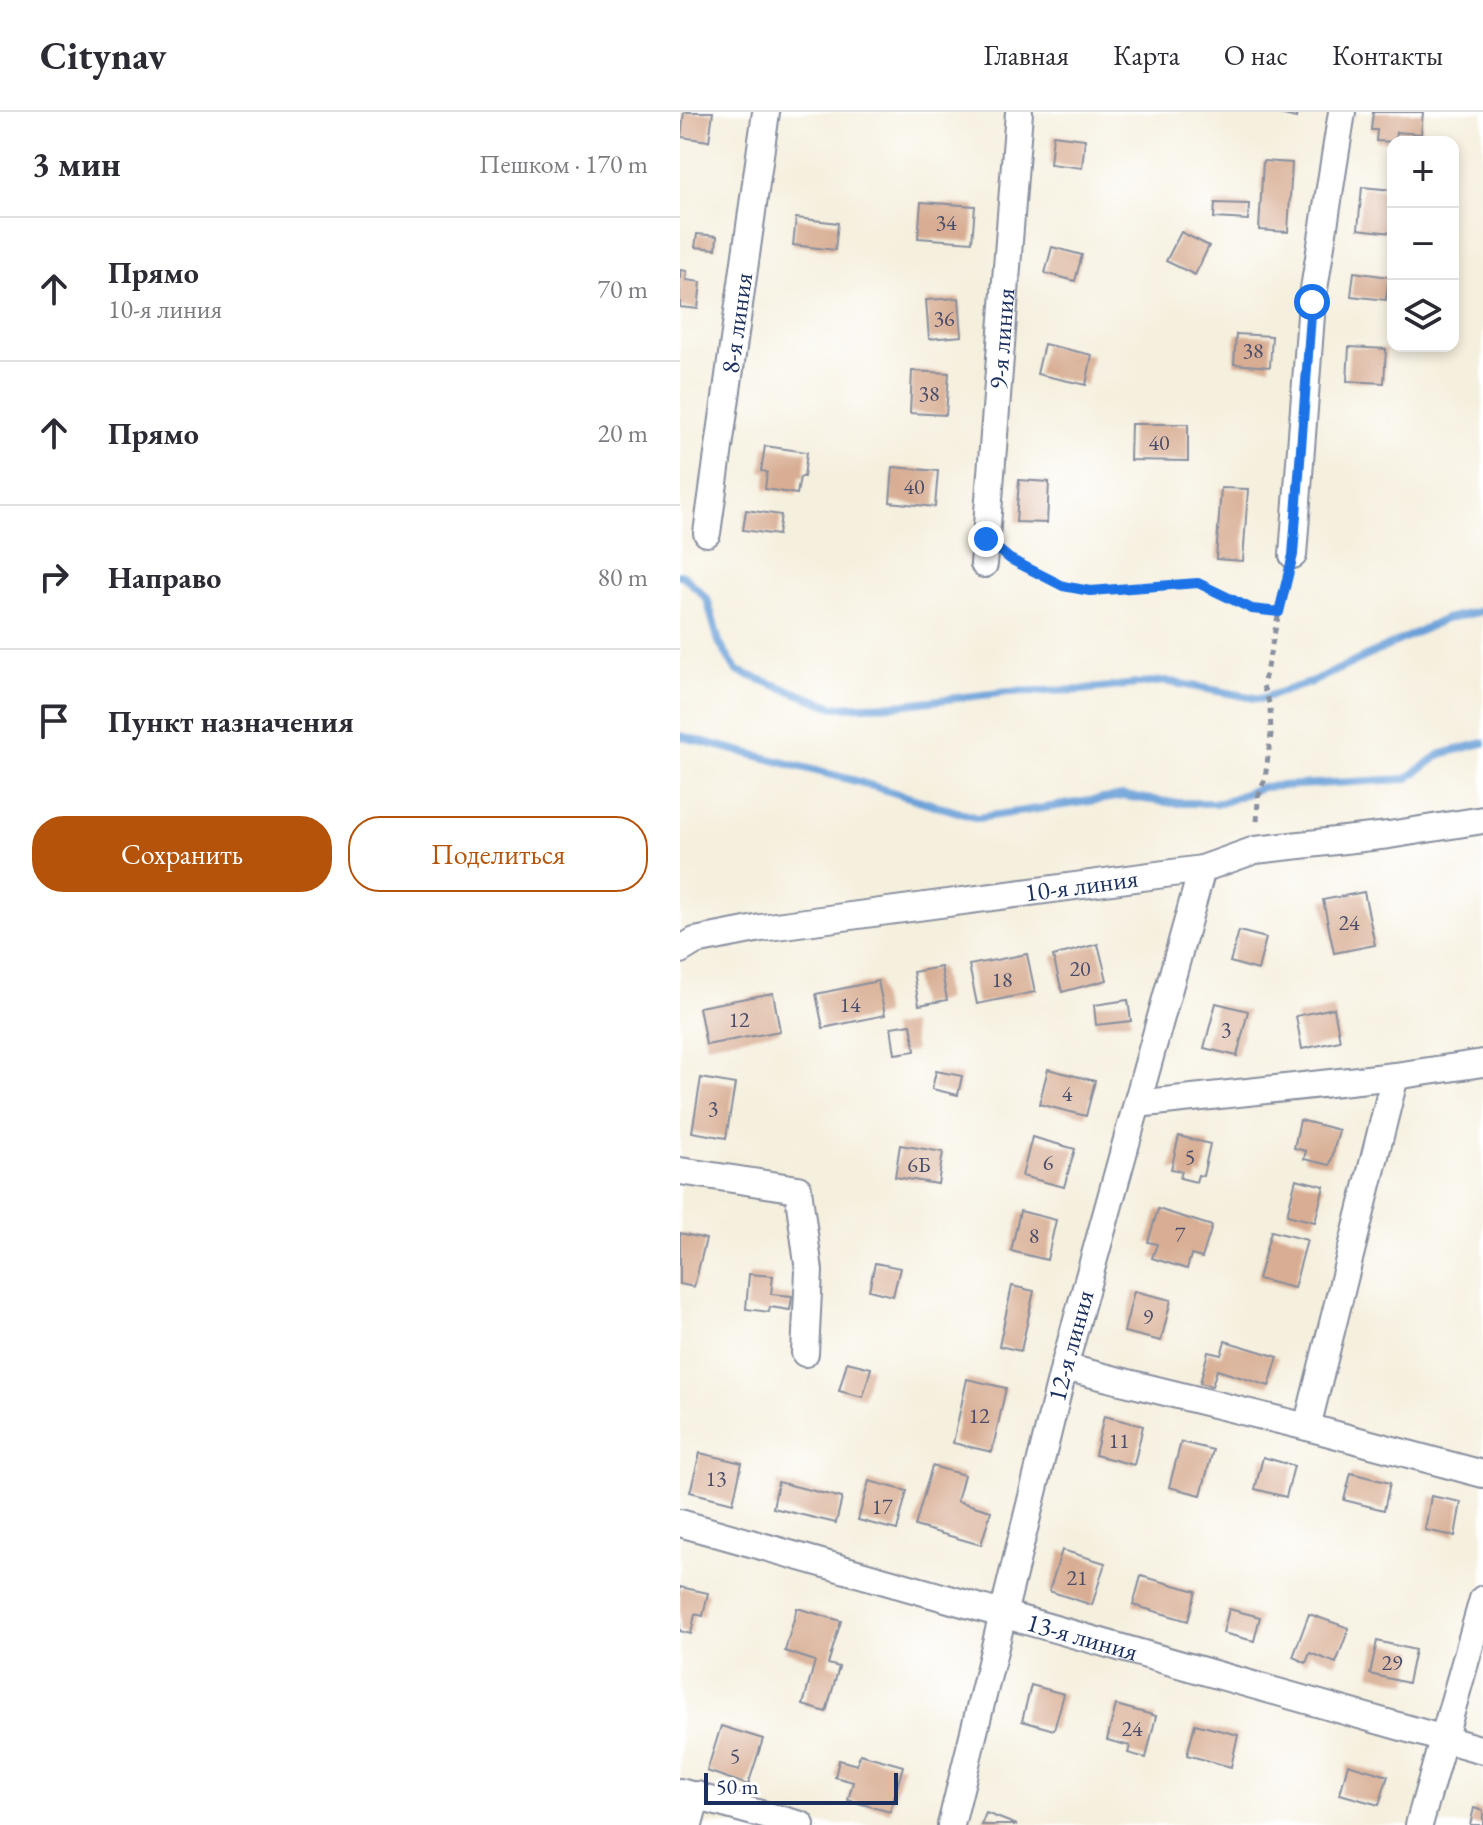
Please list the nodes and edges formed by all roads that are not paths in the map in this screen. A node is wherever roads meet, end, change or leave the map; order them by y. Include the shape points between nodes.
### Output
1 (766, 112) edge
2 (1019, 112) edge
3 (1342, 112) edge
4 (707, 533) dead end
5 (985, 552) road end
6 (1293, 555) road end
7 (1483, 820) edge
8 (1202, 869) junction
9 (680, 950) edge
10 (1483, 1063) edge
11 (1395, 1076) junction
12 (1137, 1104) junction
13 (680, 1171) edge
14 (805, 1353) dead end
15 (1064, 1367) junction
16 (1307, 1427) junction
17 (1483, 1474) edge
18 (680, 1523) edge
19 (1483, 1599) edge
20 (1002, 1615) junction
21 (1444, 1739) junction
22 (1483, 1750) edge
23 (688, 1794) edge
24 (689, 1825) edge
25 (801, 1825) edge
26 (951, 1825) edge
27 (1419, 1825) edge

1 - 4 street, 8-я линия
2 - 5 street, 9-я линия
3 - 6 street via 1312,302
7 - 8 street, 10-я линия via 1255,850
8 - 9 street, 10-я линия via 761,928 695,941
8 - 12 street, 12-я линия
10 - 11 street
11 - 12 street
11 - 16 street
12 - 15 street, 12-я линия
13 - 14 street via 798,1189 809,1271
15 - 16 street
15 - 20 street, 12-я линия
16 - 17 street
18 - 20 street, 13-я линия
19 - 21 street
20 - 21 street, 13-я линия
20 - 26 street, 12-я линия
21 - 22 street, 13-я линия
21 - 27 street
23 - 24 street
23 - 25 street

